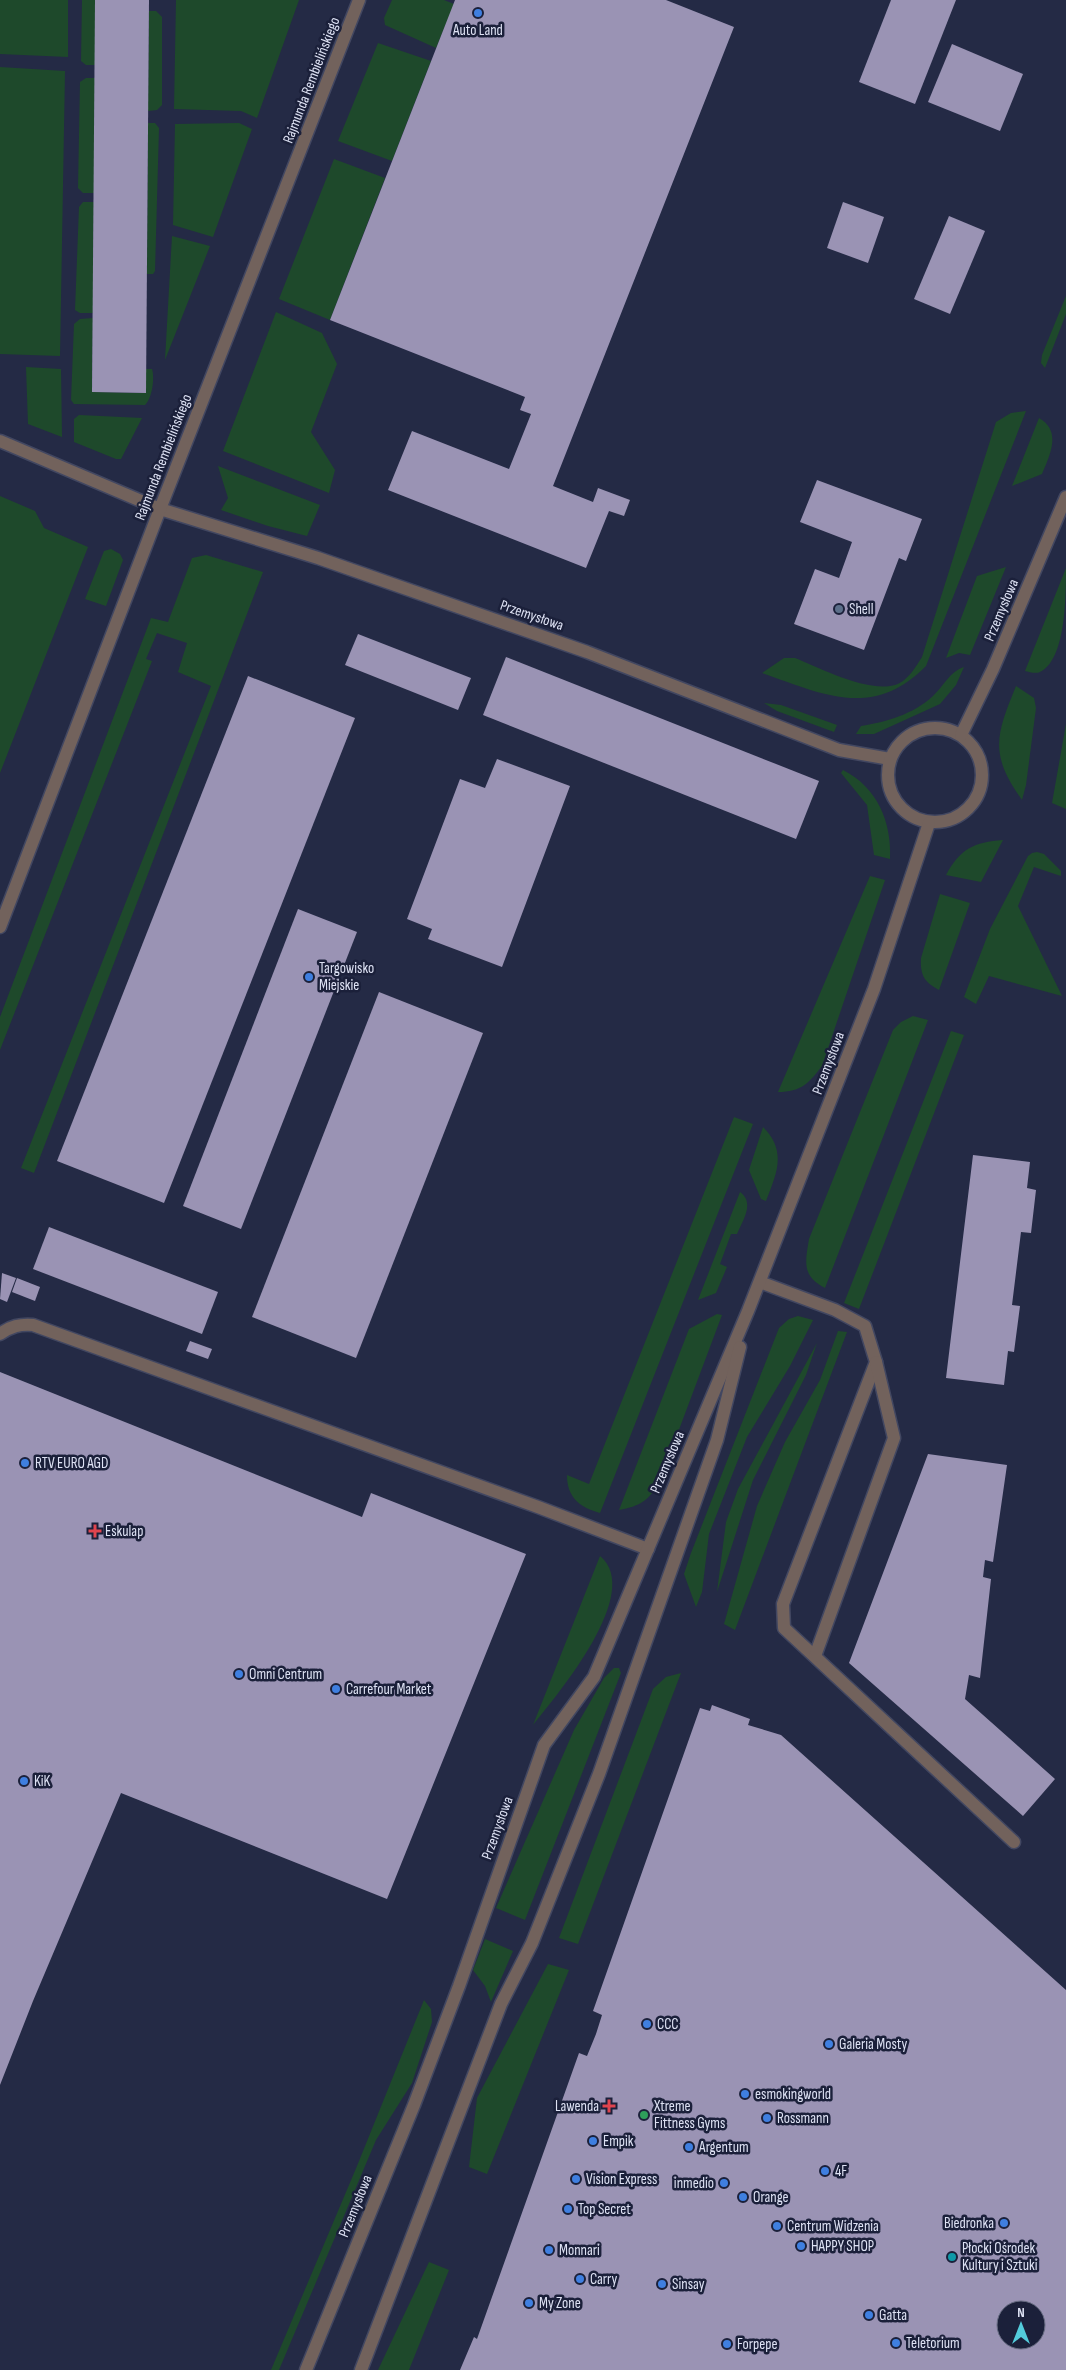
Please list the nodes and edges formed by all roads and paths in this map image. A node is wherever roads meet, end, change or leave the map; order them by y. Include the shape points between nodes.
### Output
1 (359, 0) edge
2 (0, 441) edge
3 (1066, 497) edge
4 (160, 508) junction
5 (961, 735) junction
6 (890, 759) junction
7 (929, 823) junction
8 (0, 927) edge
9 (760, 1282) junction
10 (748, 1311) junction
11 (0, 1334) edge
12 (876, 1362) junction
13 (648, 1550) junction
14 (815, 1656) junction
15 (1014, 1842) dead end
16 (306, 2370) edge
17 (361, 2370) edge

1 - 4 street, Rajmunda Rembielińskiego
2 - 4 street, Przemysłowa
3 - 5 street, Przemysłowa via 993,669
4 - 6 street, Przemysłowa via 318,558 587,652 839,750
4 - 8 street, Rajmunda Rembielińskiego
5 - 6 street via 941,728 920,730 902,742
5 - 7 street via 976,750 983,770 980,792 969,810 950,821
6 - 7 street via 887,780 894,801 909,816
7 - 9 street, Przemysłowa via 874,989
9 - 10 street, Przemysłowa
9 - 12 street via 835,1310 865,1326
10 - 13 street, Przemysłowa
10 - 17 street, Przemysłowa via 717,1440 599,1774 532,1943 501,2004
11 - 13 street via 22,1324 34,1325 538,1507
12 - 14 street via 894,1438
12 - 14 street via 783,1604 784,1628
13 - 16 street, Przemysłowa via 594,1677 544,1745 418,2096
14 - 15 street

